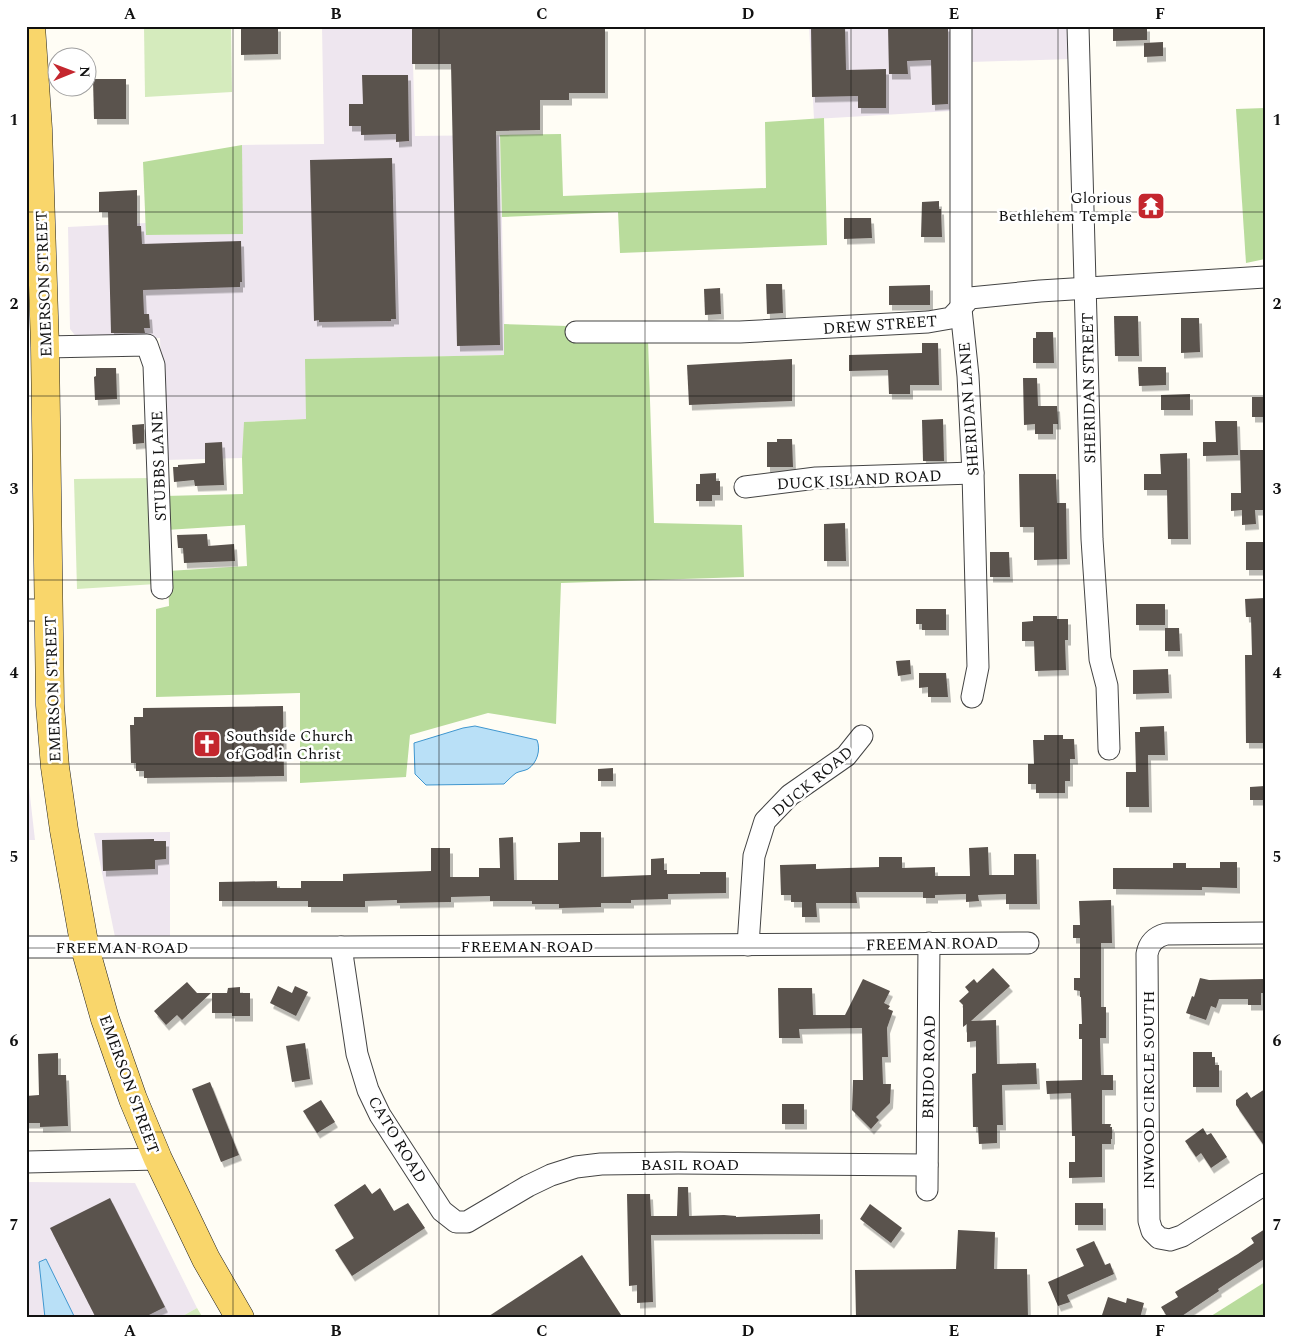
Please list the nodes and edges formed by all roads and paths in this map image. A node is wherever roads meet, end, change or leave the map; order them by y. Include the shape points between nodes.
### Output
1 (31, 26) edge
2 (961, 26) edge
3 (1078, 26) edge
4 (1265, 277) edge
5 (1086, 288) junction
6 (961, 309) junction
7 (576, 332) dead end
8 (45, 347) junction
9 (973, 473) junction
10 (745, 487) dead end
11 (162, 588) dead end
12 (38, 610) edge
13 (972, 697) dead end
14 (862, 736) dead end
15 (1109, 749) dead end
16 (1265, 933) edge
17 (1028, 943) dead end
18 (929, 944) junction
19 (748, 945) junction
20 (26, 947) edge
21 (341, 947) junction
22 (85, 948) junction
23 (158, 1159) junction
24 (26, 1162) edge
25 (927, 1165) junction
26 (1265, 1184) edge
27 (927, 1190) dead end
28 (467, 1222) joint
29 (240, 1318) edge

1 - 8 main road, EMERSON STREET via 38,129
2 - 6 street, SHERIDAN LANE
3 - 5 street, SHERIDAN STREET
4 - 5 street, DREW STREET
5 - 6 street, DREW STREET via 970,298
5 - 15 street, SHERIDAN STREET via 1092,538 1100,659 1107,686
6 - 7 street, DREW STREET via 951,318 928,322 740,332
6 - 9 street, SHERIDAN LANE
8 - 11 street, STUBBS LANE via 147,345 154,365
8 - 12 main road, EMERSON STREET
9 - 10 street, DUCK ISLAND ROAD via 816,478
9 - 13 street, SHERIDAN LANE via 978,667
12 - 22 main road, EMERSON STREET via 55,766
14 - 19 street, DUCK ROAD via 846,756 790,795 765,822 754,856
16 - 26 street, INWOOD CIRCLE SOUTH via 1166,934 1153,940 1149,947 1149,1221 1152,1230 1159,1238 1170,1240 1182,1236
17 - 18 street, FREEMAN ROAD
18 - 19 street, FREEMAN ROAD
18 - 25 street, BRIDO ROAD
19 - 21 street, FREEMAN ROAD
20 - 22 street, FREEMAN ROAD
21 - 22 street, FREEMAN ROAD
21 - 28 street, CATO ROAD via 357,1054 368,1090 380,1115 442,1211 456,1222
22 - 23 main road, EMERSON STREET via 110,1033
23 - 24 street
23 - 29 main road, EMERSON STREET via 206,1259
25 - 27 street, BRIDO ROAD
25 - 28 street, BASIL ROAD via 678,1163 576,1167 528,1186

